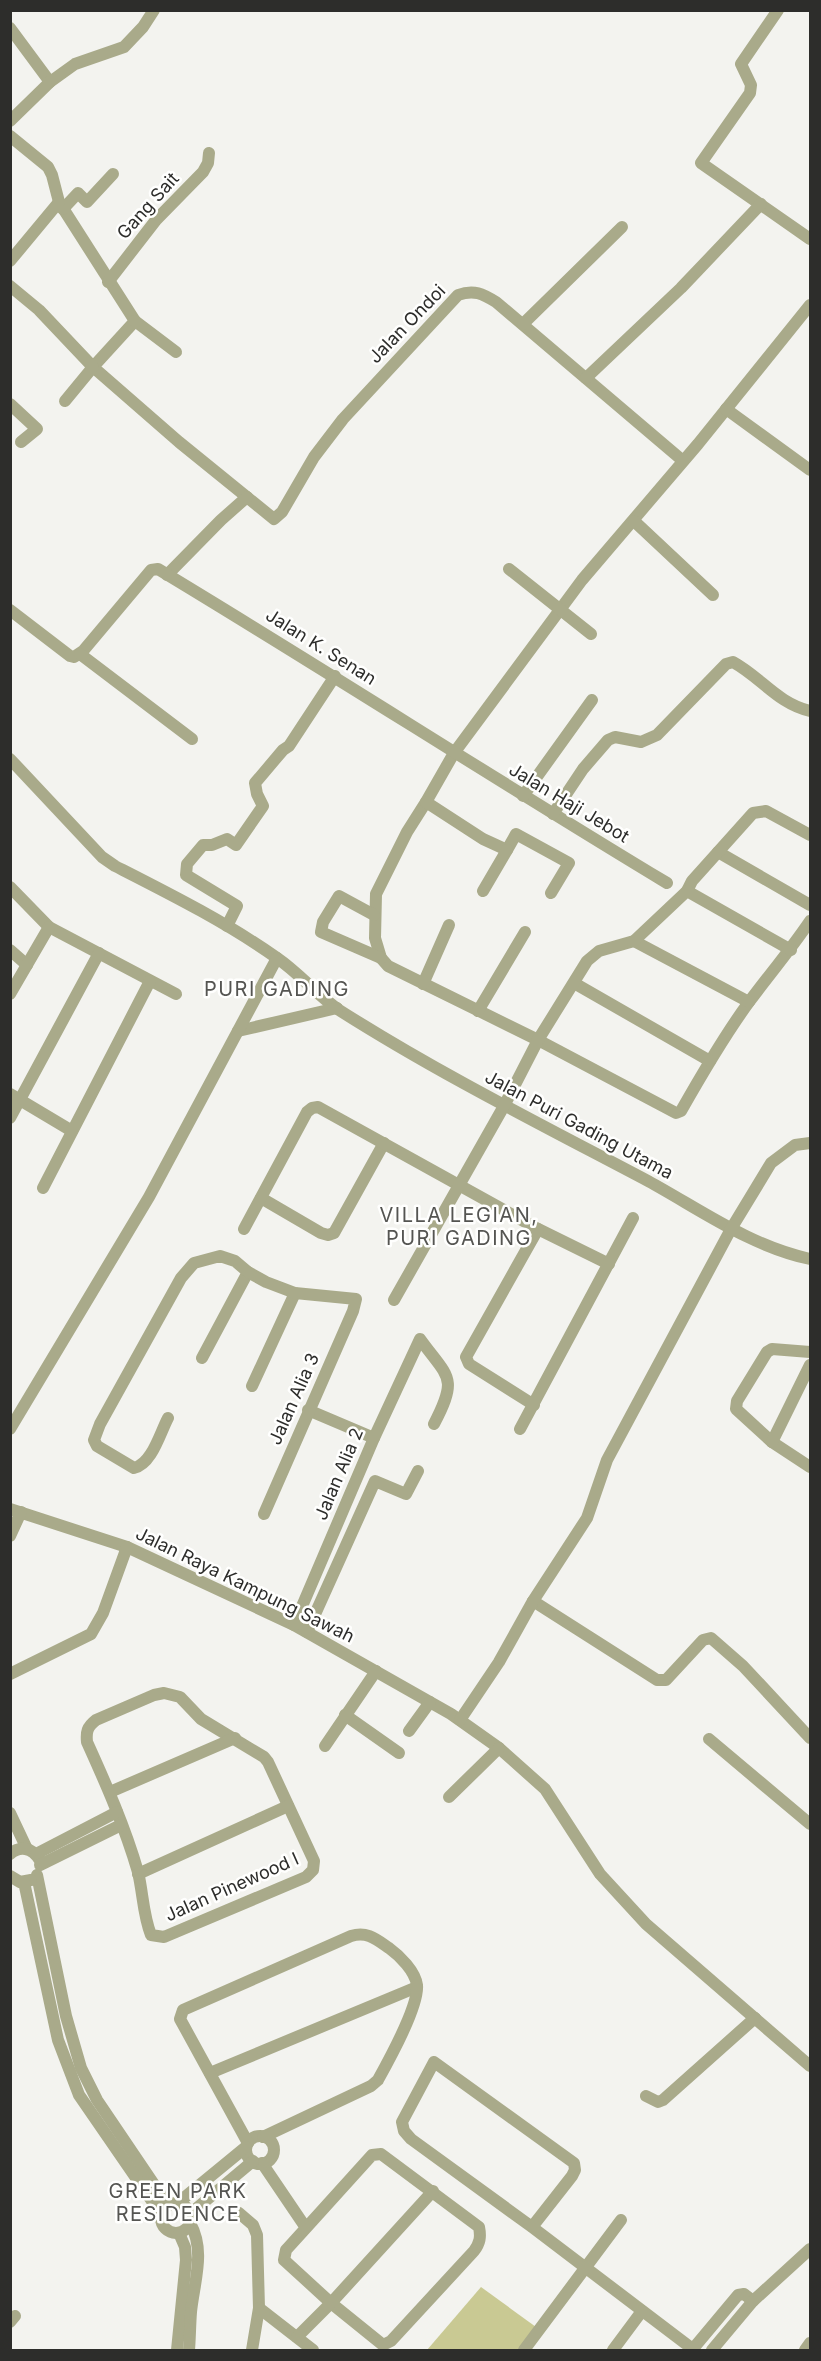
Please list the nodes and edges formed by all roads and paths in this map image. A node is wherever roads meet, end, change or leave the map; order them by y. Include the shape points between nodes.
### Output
1 (154, 10) edge
2 (778, 10) edge
3 (10, 28) edge
4 (50, 82) junction
5 (10, 121) edge
6 (10, 136) edge
7 (209, 153) dead end
8 (113, 174) dead end
9 (761, 204) junction
10 (61, 206) junction
11 (622, 227) dead end
12 (810, 239) edge
13 (10, 261) edge
14 (108, 282) junction
15 (10, 286) edge
16 (810, 305) edge
17 (135, 321) junction
18 (522, 324) junction
19 (176, 352) dead end
20 (93, 367) junction
21 (586, 378) junction
22 (65, 401) dead end
23 (10, 404) edge
24 (726, 409) junction
25 (21, 442) dead end
26 (682, 460) junction
27 (810, 470) edge
28 (247, 497) junction
29 (633, 521) junction
30 (509, 569) dead end
31 (167, 575) junction
32 (713, 595) dead end
33 (10, 610) edge
34 (559, 610) junction
35 (591, 634) dead end
36 (80, 654) junction
37 (335, 676) junction
38 (592, 700) dead end
39 (810, 711) edge
40 (192, 739) dead end
41 (453, 753) junction
42 (10, 759) edge
43 (523, 796) junction
44 (426, 802) junction
45 (553, 814) junction
46 (810, 836) edge
47 (507, 850) junction
48 (718, 852) junction
49 (667, 883) dead end
50 (10, 887) edge
51 (483, 891) dead end
52 (687, 891) junction
53 (550, 892) dead end
54 (810, 905) edge
55 (375, 915) junction
56 (810, 921) edge
57 (449, 925) dead end
58 (227, 926) junction
59 (49, 927) junction
60 (525, 932) dead end
61 (634, 941) junction
62 (10, 950) edge
63 (791, 950) junction
64 (99, 953) junction
65 (277, 958) junction
66 (381, 958) junction
67 (27, 965) junction
68 (150, 981) junction
69 (574, 983) junction
70 (423, 984) junction
71 (10, 994) edge
72 (176, 994) dead end
73 (749, 1002) junction
74 (337, 1008) junction
75 (478, 1011) junction
76 (238, 1031) junction
77 (535, 1046) junction
78 (710, 1061) junction
79 (16, 1096) edge
80 (504, 1106) junction
81 (10, 1118) edge
82 (72, 1131) junction
83 (384, 1143) junction
84 (810, 1143) edge
85 (459, 1185) junction
86 (43, 1188) dead end
87 (261, 1198) junction
88 (633, 1218) dead end
89 (538, 1228) junction
90 (244, 1229) dead end
91 (731, 1229) junction
92 (810, 1259) edge
93 (609, 1264) junction
94 (248, 1272) junction
95 (295, 1293) junction
96 (394, 1300) dead end
97 (810, 1352) edge
98 (202, 1358) dead end
99 (810, 1365) edge
100 (252, 1386) dead end
101 (534, 1405) junction
102 (308, 1410) junction
103 (168, 1418) dead end
104 (434, 1424) dead end
105 (10, 1429) edge
106 (520, 1429) dead end
107 (374, 1437) junction
108 (772, 1442) junction
109 (810, 1467) edge
110 (418, 1472) dead end
111 (16, 1511) edge
112 (264, 1514) dead end
113 (10, 1536) edge
114 (127, 1547) junction
115 (533, 1601) junction
116 (294, 1625) junction
117 (307, 1632) junction
118 (376, 1671) junction
119 (10, 1674) edge
120 (430, 1702) junction
121 (345, 1715) junction
122 (460, 1720) junction
123 (409, 1731) dead end
124 (235, 1738) junction
125 (810, 1738) edge
126 (709, 1740) dead end
127 (325, 1746) dead end
128 (499, 1748) junction
129 (399, 1753) dead end
130 (110, 1792) junction
131 (449, 1797) dead end
132 (288, 1806) junction
133 (10, 1813) edge
134 (119, 1818) junction
135 (810, 1824) edge
136 (11, 1853) edge
137 (35, 1861) junction
138 (138, 1874) junction
139 (10, 1876) edge
140 (24, 1882) junction
141 (417, 1987) junction
142 (755, 2018) junction
143 (810, 2066) edge
144 (210, 2073) junction
145 (646, 2096) dead end
146 (294, 2123) junction
147 (263, 2137) junction
148 (247, 2145) junction
149 (273, 2147) junction
150 (257, 2162) junction
151 (433, 2191) junction
152 (169, 2207) junction
153 (238, 2213) dead end
154 (190, 2218) junction
155 (621, 2220) dead end
156 (532, 2227) junction
157 (306, 2228) junction
158 (179, 2232) junction
159 (810, 2249) edge
160 (587, 2268) junction
161 (753, 2301) junction
162 (331, 2303) junction
163 (259, 2308) junction
164 (642, 2311) junction
165 (297, 2337) junction
166 (810, 2343) edge
167 (177, 2350) edge
168 (189, 2350) edge
169 (252, 2350) edge
170 (313, 2350) edge
171 (524, 2350) edge
172 (613, 2350) edge
173 (693, 2350) edge
174 (712, 2350) edge
175 (805, 2350) edge

1 - 4 street via 124,47 75,64
2 - 9 street via 741,64 751,85 750,93 701,163
3 - 4 street
4 - 5 street
6 - 10 street via 48,167
7 - 14 street, Gang Sait via 203,172 156,220
8 - 10 street via 87,202 78,193
9 - 12 street
9 - 21 street via 681,288
10 - 13 street
10 - 14 street
11 - 18 street
14 - 17 street
15 - 20 street via 39,310
16 - 24 street
17 - 19 street
17 - 20 street
18 - 21 street, Jalan Ondoi
18 - 28 street, Jalan Ondoi via 484,294 470,291 458,295 342,419 282,512 274,519
20 - 22 street
20 - 28 street
21 - 26 street, Jalan Ondoi
23 - 25 street via 37,429
24 - 26 street
24 - 27 street
26 - 29 street
28 - 31 street
29 - 32 street
29 - 34 street
30 - 34 street
31 - 36 street via 158,569 151,570
31 - 37 street, Jalan K. Senan
33 - 36 street via 70,656
34 - 35 street
34 - 41 street
36 - 40 street
37 - 41 street, Jalan K. Senan
37 - 58 street via 289,746 255,783 263,806 236,845 227,839 203,845 187,864 186,875 237,906
38 - 43 street
39 - 45 street via 782,701 739,665 726,664 657,735 642,742 615,737 608,740
41 - 43 street, Jalan Haji Jebot
41 - 44 street
42 - 58 street, Jalan Puri Gading Utama via 102,857
43 - 45 street, Jalan Haji Jebot
44 - 47 street
44 - 55 street via 376,894
45 - 49 street, Jalan Haji Jebot
46 - 48 street via 761,810 749,815
47 - 51 street
47 - 53 street via 516,834 569,863
48 - 52 street
48 - 54 street
50 - 59 street
52 - 61 street
52 - 63 street
55 - 66 street via 375,938
55 - 66 street via 339,896 321,932
56 - 63 street
57 - 70 street
58 - 65 street, Jalan Puri Gading Utama
59 - 64 street
59 - 67 street
60 - 75 street
61 - 69 street via 599,951 587,961
61 - 73 street
62 - 67 street
63 - 73 street
64 - 68 street
64 - 79 street
65 - 74 street, Jalan Puri Gading Utama
65 - 76 street
66 - 70 street via 388,966
67 - 71 street
68 - 72 street
68 - 82 street
69 - 77 street
69 - 78 street
70 - 75 street
73 - 78 street
74 - 76 street
74 - 80 street, Jalan Puri Gading Utama
75 - 77 street
76 - 105 street via 149,1197
77 - 78 street via 676,1113 681,1111
77 - 80 street
79 - 81 street
79 - 82 street
80 - 85 street
80 - 91 street, Jalan Puri Gading Utama
82 - 86 street
83 - 85 street
83 - 87 street via 318,1107 312,1108
83 - 87 street via 334,1233 321,1233
84 - 91 street via 795,1145 771,1162
85 - 89 street
85 - 96 street
87 - 90 street
88 - 93 street
89 - 93 street
89 - 101 street via 466,1357 469,1364
91 - 92 street, Jalan Puri Gading Utama
91 - 115 street via 607,1460 587,1518
93 - 101 street
94 - 95 street
94 - 98 street
94 - 103 street via 235,1260 220,1256 188,1268 94,1440 97,1446 138,1468 147,1460
95 - 100 street
95 - 102 street, Jalan Alia 3 via 356,1299
97 - 108 street via 767,1352 737,1401 736,1409
99 - 108 street
101 - 106 street
102 - 107 street
102 - 112 street, Jalan Alia 3
104 - 107 street, Jalan Alia 2 via 450,1381 420,1339
107 - 116 street, Jalan Alia 2
108 - 109 street
110 - 117 street via 406,1494 375,1481
111 - 113 street
111 - 114 street, Jalan Raya Kampung Sawah
114 - 116 street, Jalan Raya Kampung Sawah
114 - 119 street via 91,1634
115 - 122 street
115 - 125 street via 657,1680 666,1680 703,1640 711,1638 743,1666
116 - 117 street, Jalan Raya Kampung Sawah
117 - 118 street, Jalan Raya Kampung Sawah
118 - 120 street, Jalan Raya Kampung Sawah
118 - 121 street
120 - 122 street, Jalan Raya Kampung Sawah
120 - 123 street
121 - 127 street
121 - 129 street
122 - 128 street, Jalan Raya Kampung Sawah
124 - 130 street
124 - 130 street via 201,1719 187,1702 172,1693 154,1695 96,1720 89,1725 87,1742
124 - 132 street via 258,1751 268,1762
126 - 135 street
128 - 131 street
128 - 142 street, Jalan Raya Kampung Sawah via 545,1789 584,1851 620,1897 662,1940
130 - 134 street
132 - 138 street
132 - 138 street, Jalan Pinewood I via 314,1861 313,1870 306,1877 164,1937 151,1935
133 - 137 street
134 - 137 street
134 - 138 street
136 - 137 street via 19,1849
137 - 140 street
137 - 152 street via 66,2016 81,2068 97,2100
139 - 140 street
140 - 152 street via 58,2040 79,2095
141 - 144 street
141 - 144 street via 411,1972 393,1951 371,1936 351,1936 183,2010 180,2019
141 - 146 street via 414,2006 378,2080
142 - 143 street, Jalan Raya Kampung Sawah
142 - 145 street via 663,2100 658,2102
144 - 148 street
146 - 147 street
146 - 149 street
147 - 148 street via 253,2138
147 - 149 street
148 - 150 street via 247,2155
148 - 152 street
149 - 150 street via 269,2160
150 - 154 street
150 - 157 street
151 - 157 street via 381,2154 372,2155
151 - 162 street
151 - 162 street via 479,2227 479,2244 474,2251 386,2344 378,2342
152 - 154 street via 186,2206
152 - 158 street via 161,2219 165,2228
153 - 163 street via 253,2225 258,2235
154 - 158 street via 188,2227
154 - 168 street via 198,2243 198,2264
155 - 160 street
156 - 156 street via 404,2131 402,2122 434,2062 574,2163 572,2176
156 - 160 street
157 - 162 street via 286,2250 284,2260
158 - 167 street via 186,2260
159 - 161 street
160 - 164 street
160 - 171 street
161 - 173 street via 744,2294 738,2295
161 - 174 street
162 - 165 street
163 - 165 street
163 - 169 street
164 - 172 street
164 - 173 street
165 - 170 street
166 - 175 street

